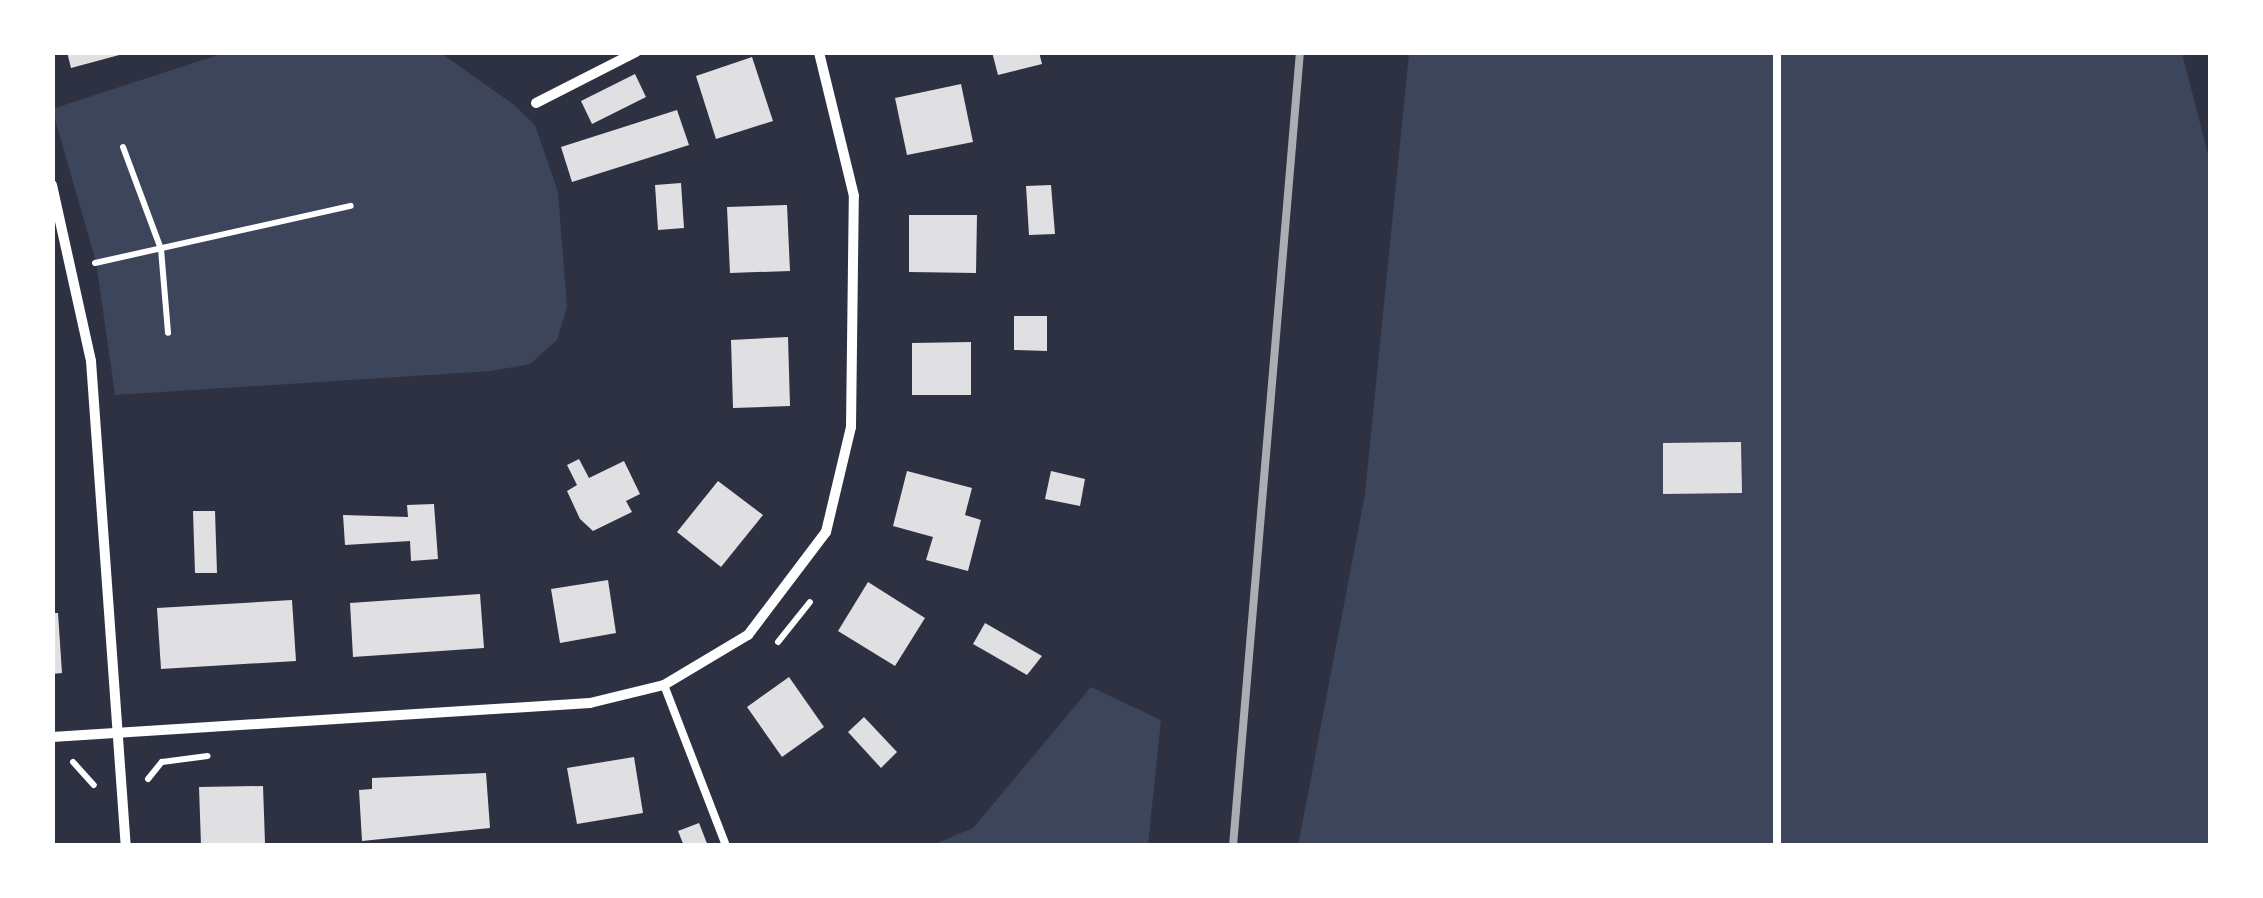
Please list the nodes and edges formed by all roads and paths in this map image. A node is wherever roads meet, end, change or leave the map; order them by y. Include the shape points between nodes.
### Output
1 (636, 52) edge
2 (818, 52) edge
3 (1778, 52) edge
4 (536, 103) dead end
5 (123, 147) dead end
6 (52, 185) edge
7 (352, 206) dead end
8 (161, 249) junction
9 (74, 266) junction
10 (168, 333) dead end
11 (816, 592) dead end
12 (768, 650) dead end
13 (664, 684) junction
14 (118, 732) junction
15 (52, 737) edge
16 (219, 754) dead end
17 (52, 760) edge
18 (145, 796) dead end
19 (97, 806) dead end
20 (126, 846) edge
21 (726, 846) edge
22 (1777, 846) edge

1 - 4 street
2 - 13 street via 854,196 855,382 839,495 810,561 768,616
3 - 22 lane
5 - 8 path
6 - 9 street
7 - 8 path
8 - 9 path
8 - 10 path
9 - 14 street via 98,427
11 - 12 path
13 - 14 street via 540,710
13 - 21 lane
14 - 15 street
14 - 20 street
16 - 18 path via 162,762
17 - 19 path via 87,770

